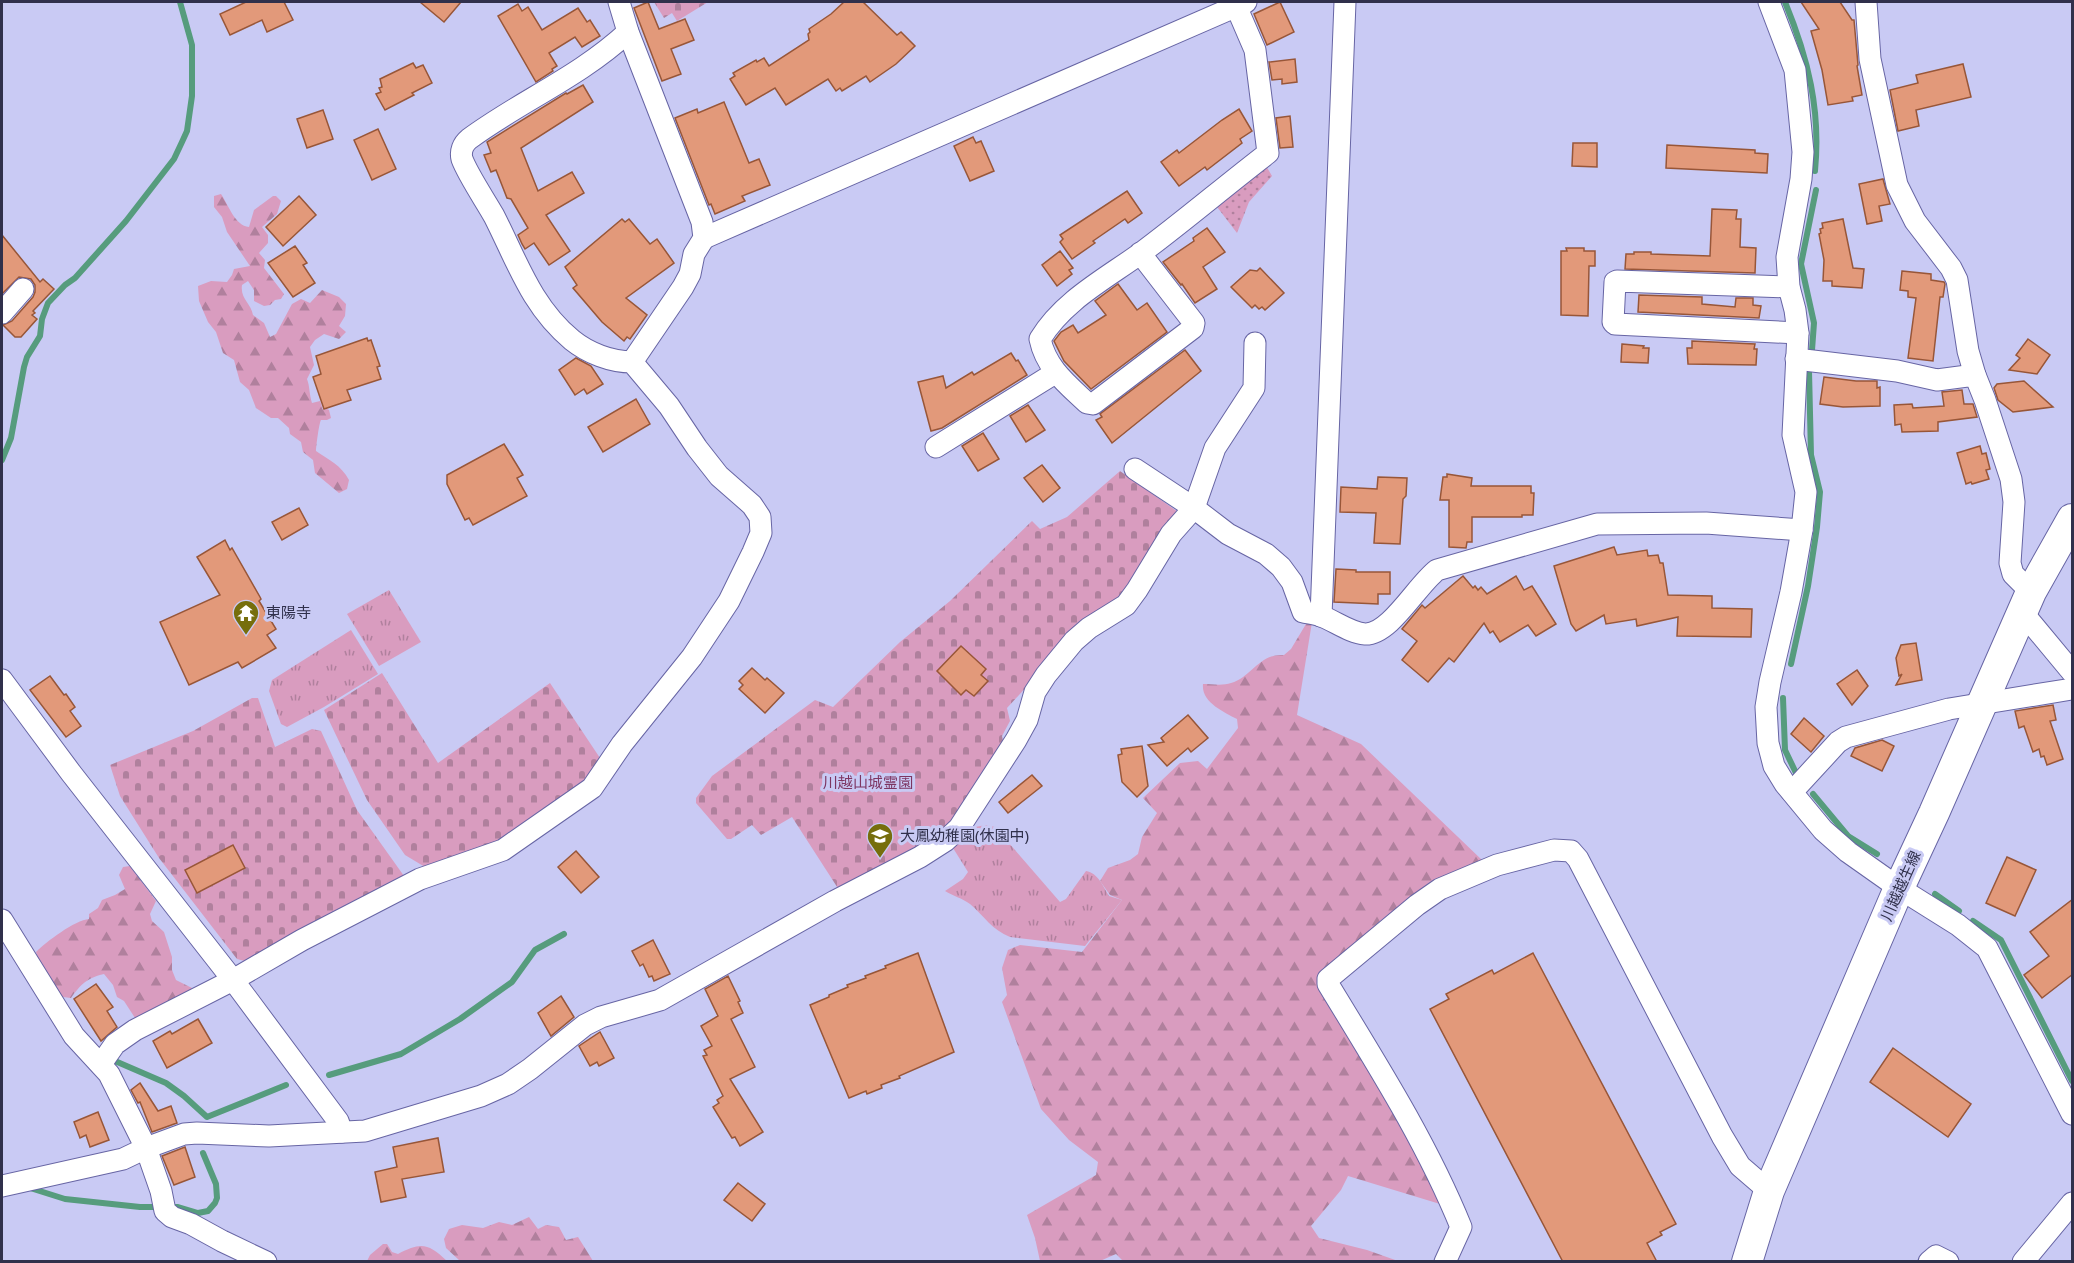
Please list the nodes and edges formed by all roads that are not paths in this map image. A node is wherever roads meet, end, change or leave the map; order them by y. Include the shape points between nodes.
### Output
1 (619, 2) edge
2 (1345, 2) edge
3 (1769, 2) edge
4 (1866, 2) edge
5 (1241, 4) edge
6 (628, 32) junction
7 (704, 238) junction
8 (1140, 253) junction
9 (1789, 287) junction
10 (23, 289) dead end
11 (2, 313) edge
12 (1798, 333) junction
13 (1255, 343) dead end
14 (1796, 359) junction
15 (632, 362) junction
16 (1055, 373) junction
17 (1975, 375) junction
18 (936, 447) dead end
19 (1135, 469) dead end
20 (1194, 508) junction
21 (2073, 519) edge
22 (1802, 530) junction
23 (2027, 602) junction
24 (1321, 616) junction
25 (2073, 672) edge
26 (2, 680) edge
27 (2073, 689) edge
28 (1982, 705) junction
29 (1792, 792) junction
30 (1899, 888) junction
31 (2, 920) edge
32 (233, 980) junction
33 (101, 1064) junction
34 (2073, 1114) edge
35 (342, 1132) junction
36 (146, 1148) junction
37 (2, 1186) edge
38 (1769, 1191) junction
39 (2073, 1203) edge
40 (266, 1262) edge
41 (1445, 1262) edge
42 (1747, 1262) edge
43 (1929, 1262) edge
44 (1948, 1262) edge
45 (2023, 1262) edge

1 - 6 street
2 - 24 street
3 - 9 street via 1795,70 1803,152 1787,257
4 - 17 street via 1870,58 1897,185 1915,221 1957,280
5 - 7 street
5 - 8 street via 1255,50 1268,153
6 - 7 street via 702,222
6 - 15 street via 571,77 476,134 461,151 535,299 586,349
7 - 15 street via 683,287
8 - 16 street via 1050,322 1040,339
8 - 16 street via 1194,323 1193,328 1093,404 1087,403
9 - 12 street
9 - 12 street via 1617,281 1613,322
10 - 11 street
12 - 14 street
13 - 20 street via 1254,388 1215,448
14 - 17 street via 1897,371 1937,380
14 - 22 street via 1793,435 1806,492
15 - 32 street via 719,476 760,517 761,533 723,610 592,788 503,850 420,879
16 - 18 street
17 - 23 street via 2011,479 2014,502 2010,563
19 - 20 street
20 - 24 street via 1228,534 1266,554 1292,582 1303,612
20 - 35 street via 1171,534 1125,605 1074,641 1046,675 1016,740 958,828 945,841 660,1000 585,1025 508,1084 396,1123
21 - 23 main road, 川越越生線
22 - 24 street via 1706,523 1587,526 1437,570 1392,620 1373,633 1364,634
22 - 29 street via 1767,707 1768,743 1774,766
23 - 25 street
23 - 28 main road, 川越越生線
26 - 32 street
27 - 28 street
28 - 29 street via 1948,709 1846,737
28 - 30 main road, 川越越生線
29 - 30 street via 1823,830
30 - 34 street via 1987,948
30 - 38 main road, 川越越生線
31 - 33 street via 74,1036
32 - 33 street via 135,1030 115,1044
32 - 35 street via 338,1120
33 - 36 street
35 - 36 street via 269,1136 184,1134
36 - 37 street via 123,1159
36 - 40 street via 165,1209 172,1217
38 - 41 street via 1740,1166 1722,1136 1578,859 1571,850 1554,850 1497,865 1440,889 1328,979 1434,1164 1454,1210 1461,1227
38 - 42 main road, 川越越生線
39 - 45 street
43 - 44 street via 1936,1257

